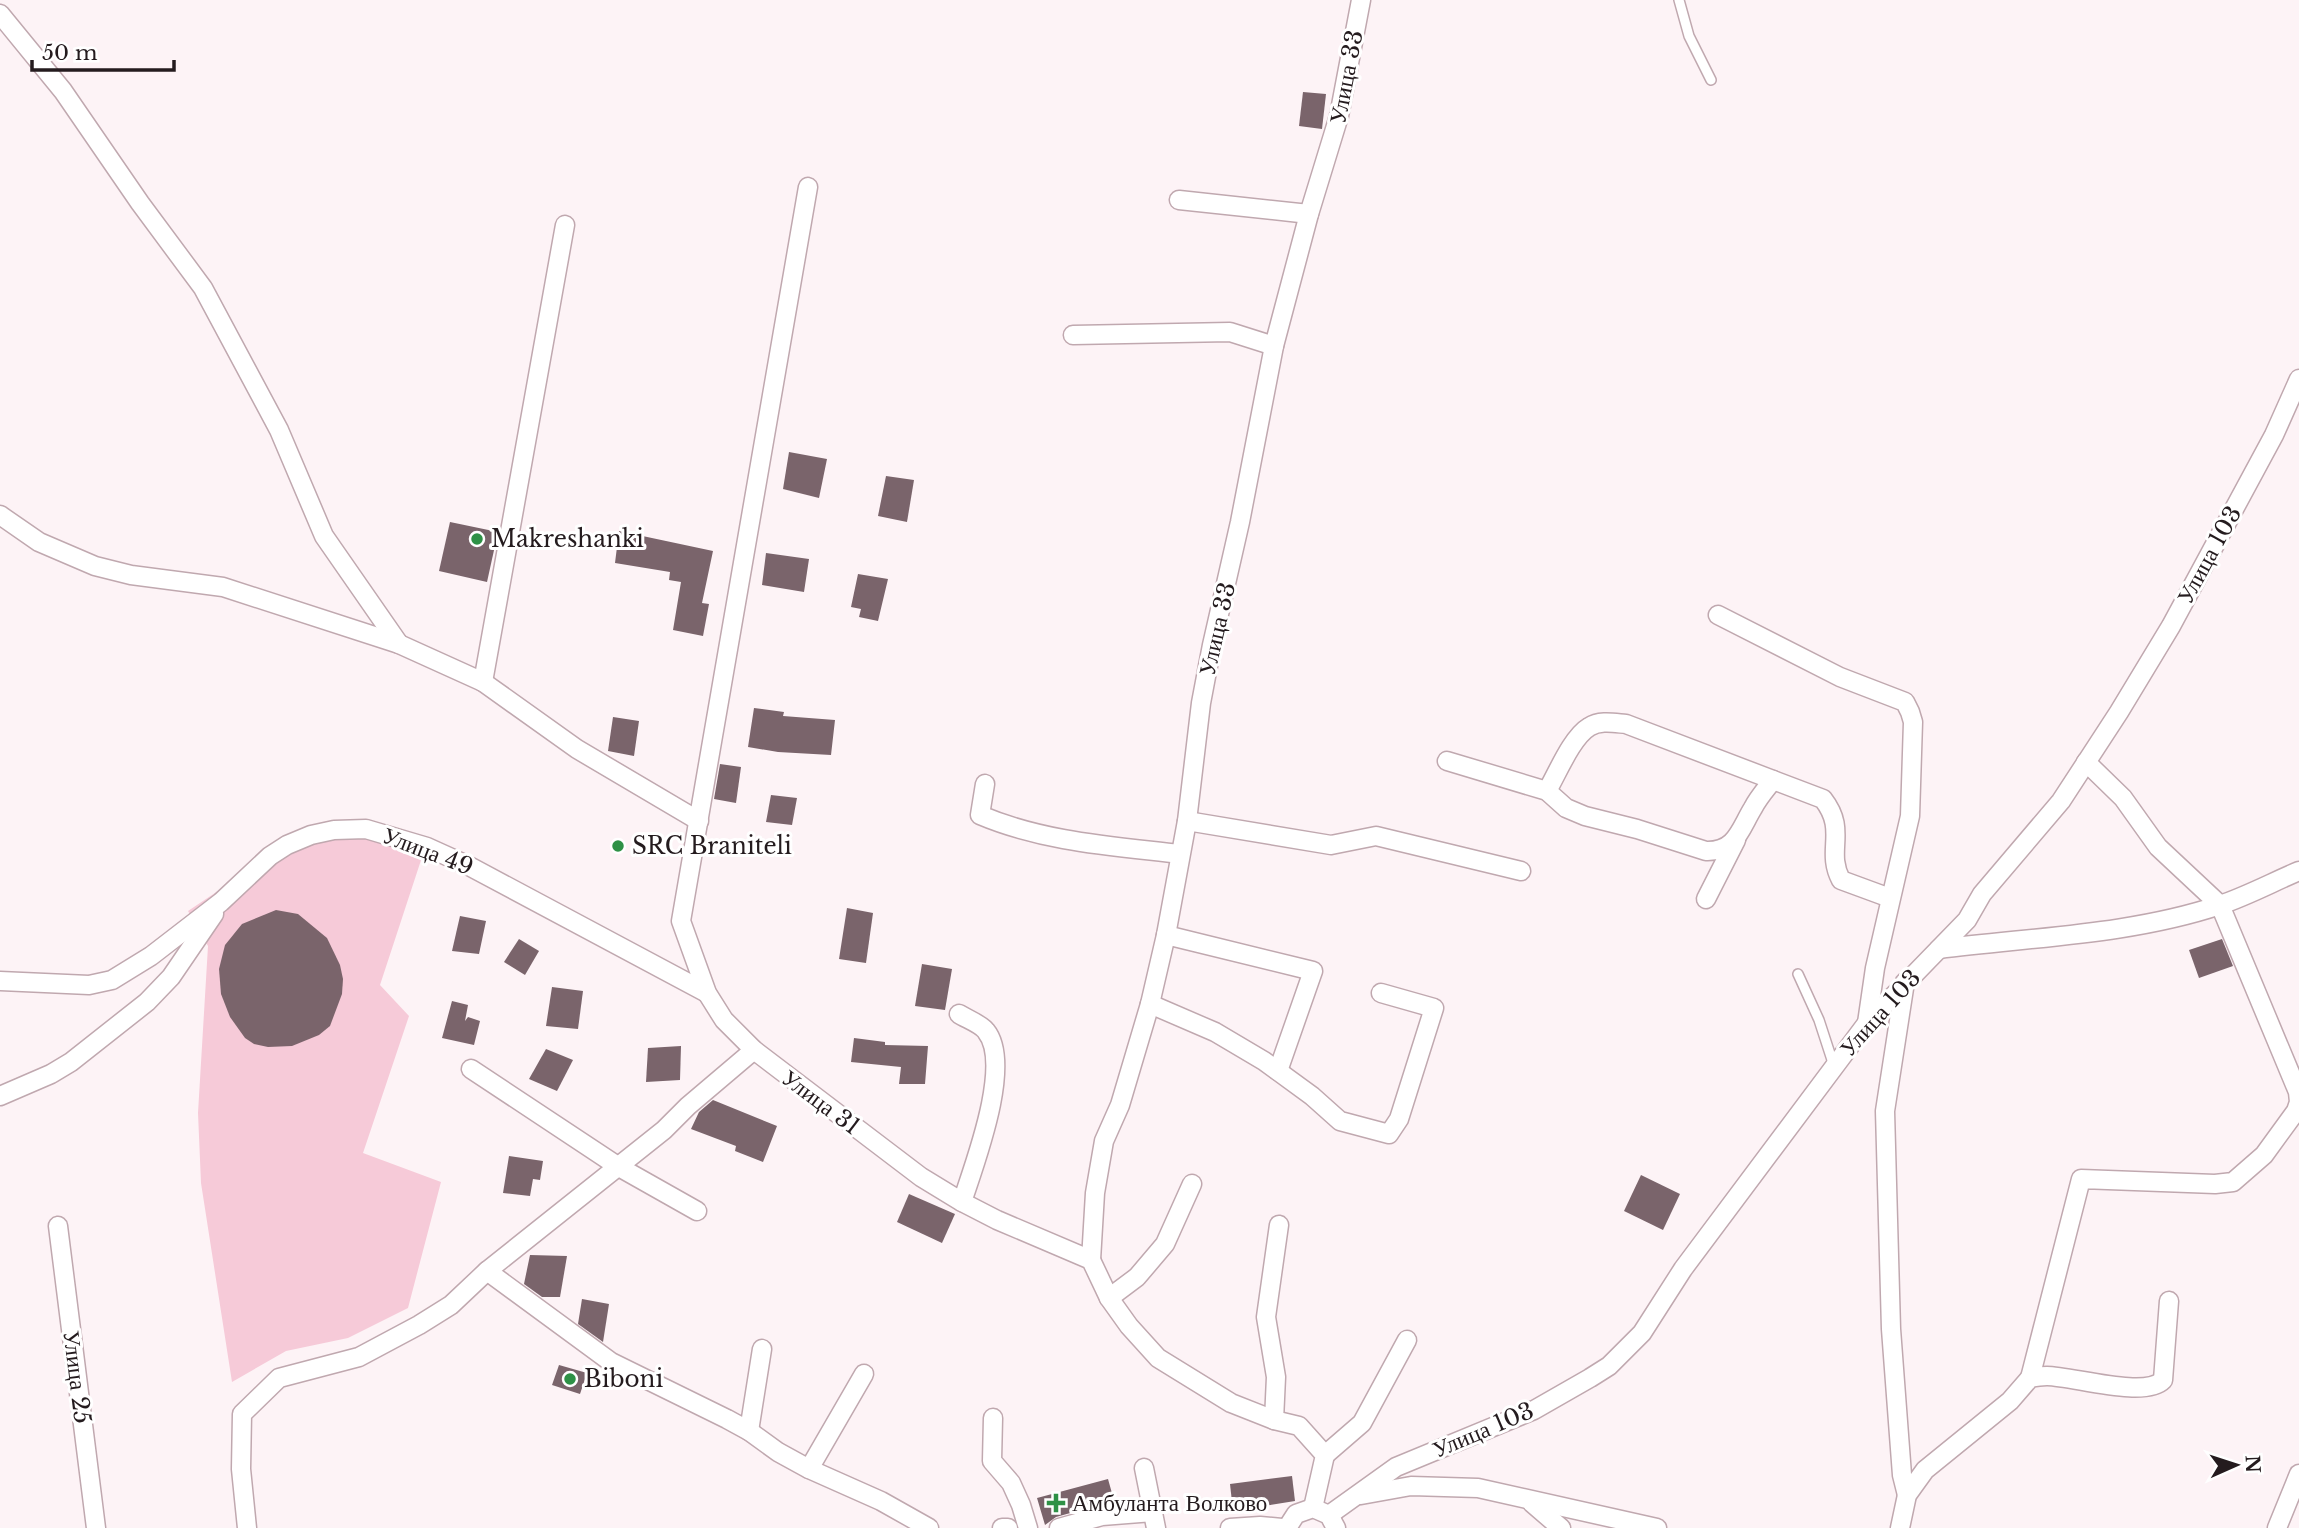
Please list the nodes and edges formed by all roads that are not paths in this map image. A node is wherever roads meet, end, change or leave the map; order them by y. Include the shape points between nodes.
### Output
1 (1361, 0) edge
2 (1679, 0) edge
3 (0, 14) edge
4 (1711, 80) dead end
5 (808, 187) dead end
6 (1179, 200) dead end
7 (1309, 214) junction
8 (565, 225) dead end
9 (1073, 335) dead end
10 (1274, 346) junction
11 (2299, 379) edge
12 (0, 515) edge
13 (1718, 615) dead end
14 (399, 644) junction
15 (483, 682) junction
16 (1447, 761) dead end
17 (2086, 762) junction
18 (1773, 780) junction
19 (985, 784) dead end
20 (1547, 791) junction
21 (699, 821) junction
22 (1187, 821) junction
23 (1736, 840) junction
24 (1180, 854) junction
25 (1521, 871) dead end
26 (2299, 871) edge
27 (1890, 898) junction
28 (1706, 899) dead end
29 (221, 902) junction
30 (2220, 905) junction
31 (1166, 935) junction
32 (1939, 949) junction
33 (1798, 974) dead end
34 (0, 981) edge
35 (1905, 982) junction
36 (707, 993) junction
37 (1381, 993) dead end
38 (1150, 1004) junction
39 (959, 1014) dead end
40 (1867, 1023) junction
41 (754, 1050) junction
42 (1834, 1066) junction
43 (471, 1069) dead end
44 (1278, 1071) junction
45 (0, 1096) edge
46 (619, 1167) junction
47 (1192, 1184) dead end
48 (962, 1202) junction
49 (697, 1211) dead end
50 (1279, 1225) dead end
51 (58, 1226) dead end
52 (1091, 1259) junction
53 (487, 1271) junction
54 (1109, 1298) junction
55 (2169, 1301) dead end
56 (1407, 1340) dead end
57 (762, 1349) dead end
58 (864, 1374) dead end
59 (2030, 1378) junction
60 (993, 1418) dead end
61 (1274, 1420) junction
62 (749, 1431) junction
63 (1325, 1455) junction
64 (1144, 1468) dead end
65 (809, 1469) junction
66 (2299, 1474) edge
67 (1357, 1495) junction
68 (1907, 1495) junction
69 (1530, 1501) junction
70 (1326, 1517) edge
71 (1154, 1520) edge
72 (96, 1528) edge
73 (247, 1528) edge
74 (929, 1528) edge
75 (1002, 1528) edge
76 (1008, 1528) edge
77 (1028, 1528) edge
78 (1059, 1528) edge
79 (1230, 1528) edge
80 (1284, 1528) edge
81 (1561, 1528) edge
82 (1657, 1528) edge
83 (1900, 1528) edge
84 (2277, 1528) edge

1 - 7 street, Улица 33 via 1339,116
2 - 4 lane via 1689,36
3 - 14 street via 63,91 203,288 279,430 324,536
5 - 21 street, Улица 31
6 - 7 street
7 - 10 street, Улица 33
8 - 15 street
9 - 10 street via 1230,332
10 - 22 street, Улица 33 via 1201,703
11 - 17 street, Улица 103 via 2178,614
12 - 14 street via 38,542 95,566 223,587
13 - 27 street via 1840,677 1905,702 1913,722 1910,816
14 - 15 street
15 - 21 street via 577,749
16 - 20 street
17 - 30 street via 2123,798 2158,847
17 - 32 street, Улица 103 via 2061,801
18 - 20 street via 1626,724 1608,722 1589,726 1577,737
18 - 23 street
18 - 27 street via 1823,799 1836,821 1835,867 1841,880
19 - 24 street via 980,815 1006,826 1063,841
20 - 23 street via 1566,808 1585,816 1706,851
21 - 36 street, Улица 31 via 681,921
22 - 24 street, Улица 33
22 - 25 street via 1331,845 1376,836
23 - 28 street
24 - 31 street, Улица 33
26 - 30 street
27 - 40 street
29 - 34 street, Улица 49 via 112,980 89,985
29 - 36 street, Улица 49 via 248,874 287,845 334,830 366,829 427,847 469,866
29 - 45 street via 171,977 147,1002 71,1062
30 - 32 street via 2114,929
30 - 59 street via 2298,1092 2296,1111 2264,1155 2233,1182 2081,1179
31 - 38 street, Улица 33
31 - 44 street via 1313,971
32 - 35 street, Улица 103
33 - 42 lane
35 - 40 street, Улица 103
35 - 68 street via 1885,1111 1891,1329
36 - 41 street, Улица 31 via 724,1020
37 - 44 street via 1434,1008 1399,1119 1390,1134 1340,1121
38 - 44 street via 1215,1032
38 - 52 street, Улица 33 via 1120,1105 1104,1141
39 - 48 street via 986,1030 996,1053 992,1105
40 - 42 street, Улица 103
41 - 46 street
41 - 48 street, Улица 31 via 920,1177
42 - 67 street, Улица 103 via 1683,1269 1642,1333 1609,1366 1534,1410 1396,1467
43 - 46 street
46 - 49 street
46 - 53 street
47 - 54 street via 1165,1244 1137,1276
48 - 52 street, Улица 31
50 - 61 street via 1266,1317 1276,1377
51 - 72 street, Улица 25
52 - 54 street
53 - 62 street via 611,1362
53 - 73 street via 451,1305 359,1357 279,1377 242,1414
54 - 61 street via 1158,1358 1231,1404
55 - 59 street via 2163,1380 2158,1385
56 - 63 street via 1362,1423
57 - 62 street
58 - 65 street
59 - 68 street via 2010,1401 1925,1470
60 - 77 street via 992,1461 1011,1483
61 - 63 street via 1300,1426
62 - 65 street
63 - 70 street
64 - 71 street
65 - 74 street
66 - 84 street
67 - 69 street via 1411,1486 1448,1486
67 - 70 street, Улица 103
68 - 83 street
69 - 81 street
69 - 82 street
70 - 80 street, Улица 103 via 1296,1514
71 - 78 street via 1102,1516
75 - 76 street
79 - 80 street

